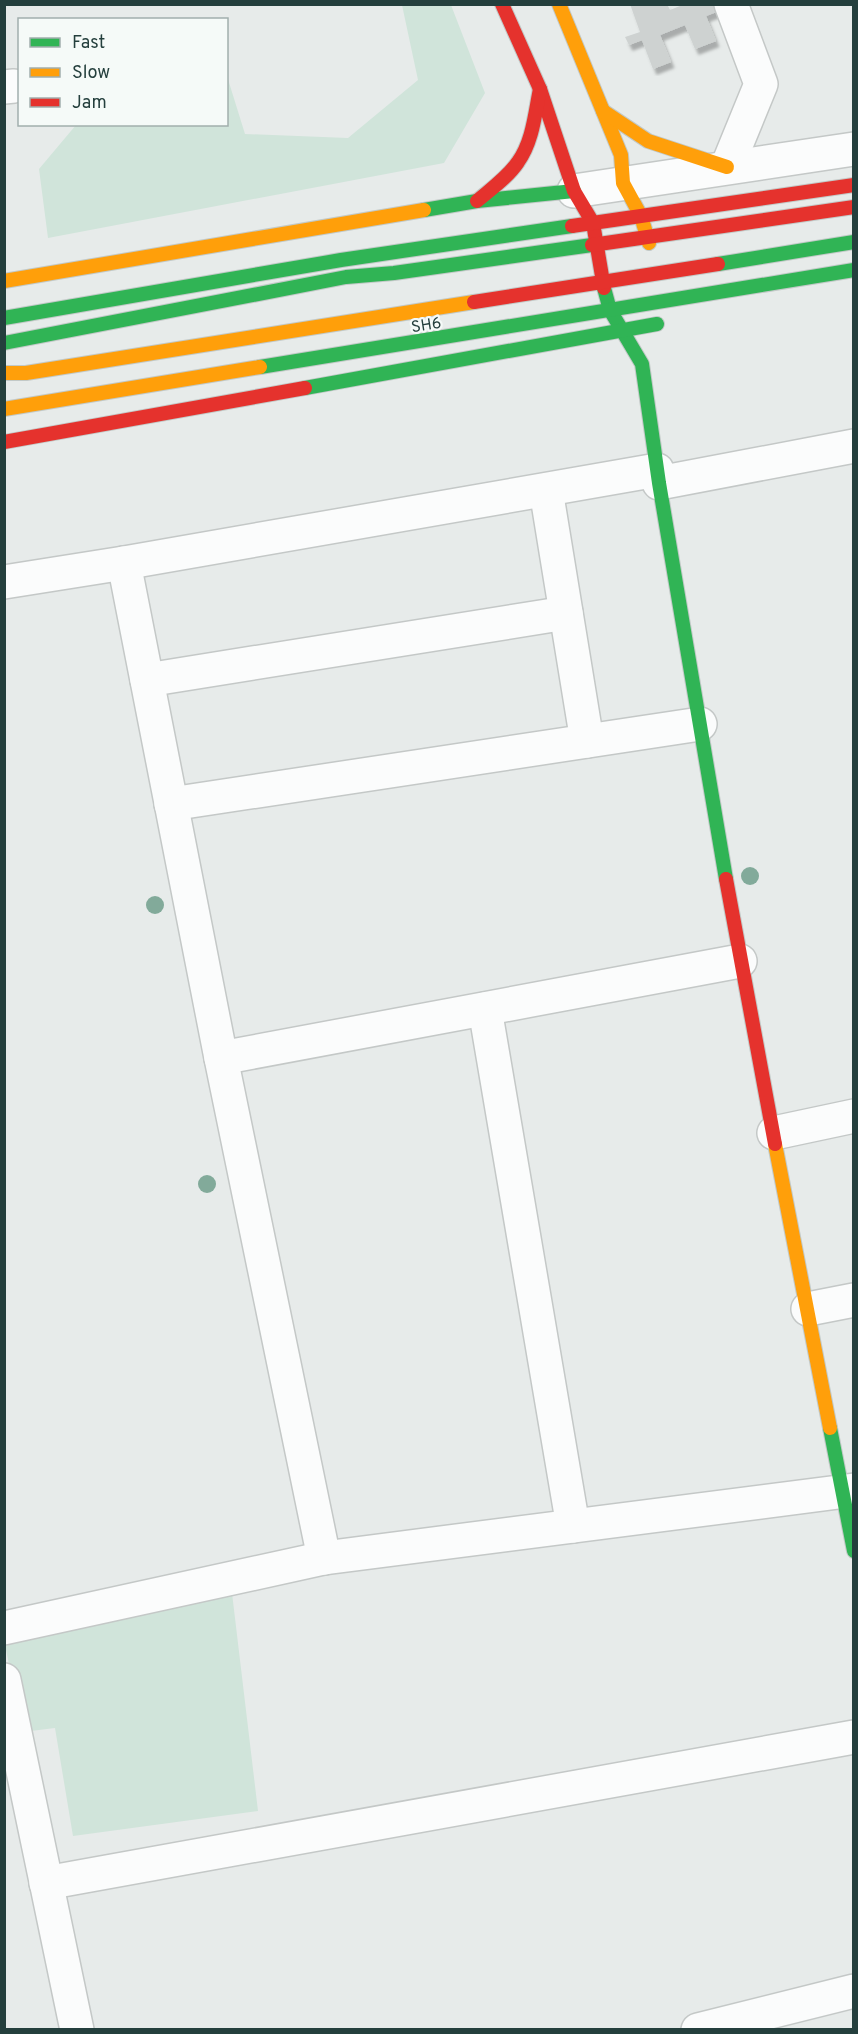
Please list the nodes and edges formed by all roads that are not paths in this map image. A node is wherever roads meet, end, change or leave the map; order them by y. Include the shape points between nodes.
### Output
1 (502, 4) edge
2 (559, 4) edge
3 (730, 4) edge
4 (540, 89) junction
5 (603, 111) junction
6 (854, 149) edge
7 (727, 167) junction
8 (623, 183) junction
9 (854, 185) edge
10 (574, 191) junction
11 (477, 201) junction
12 (854, 207) edge
13 (641, 216) junction
14 (593, 223) junction
15 (647, 236) junction
16 (854, 242) edge
17 (596, 243) junction
18 (654, 263) junction
19 (854, 270) edge
20 (4, 281) edge
21 (602, 281) junction
22 (665, 301) junction
23 (610, 310) junction
24 (4, 318) edge
25 (657, 324) junction
26 (622, 331) junction
27 (4, 343) edge
28 (642, 364) junction
29 (4, 373) edge
30 (4, 410) edge
31 (4, 442) edge
32 (854, 446) edge
33 (658, 477) junction
34 (546, 490) junction
35 (124, 563) junction
36 (4, 582) edge
37 (566, 612) junction
38 (147, 680) junction
39 (700, 723) junction
40 (587, 741) junction
41 (171, 804) junction
42 (740, 961) junction
43 (484, 1009) junction
44 (221, 1058) junction
45 (854, 1116) edge
46 (774, 1133) junction
47 (854, 1300) edge
48 (808, 1309) junction
49 (848, 1490) edge
50 (573, 1526) junction
51 (854, 1551) edge
52 (324, 1558) junction
53 (4, 1628) edge
54 (4, 1680) edge
55 (854, 1737) edge
56 (46, 1883) junction
57 (854, 1991) edge
58 (805, 2017) edge
59 (77, 2030) edge
60 (698, 2030) edge

1 - 4 street
2 - 5 street
3 - 7 street via 761,84
4 - 10 street
4 - 11 street via 520,159
5 - 7 street via 648,141
5 - 8 street via 621,155
6 - 7 street
7 - 8 street
8 - 10 street
8 - 13 street
9 - 13 street
10 - 11 street
10 - 14 street
11 - 20 street
12 - 15 street
13 - 14 street
13 - 15 street
14 - 17 street
14 - 24 street via 341,260
15 - 17 street
15 - 18 street
16 - 18 street
17 - 21 street
17 - 27 street via 346,277
18 - 21 street
18 - 22 street
19 - 22 street, SH6
21 - 23 street
21 - 29 street via 26,373
22 - 23 street, SH6
22 - 25 street
23 - 26 street
23 - 30 street, SH6
25 - 26 street
25 - 28 street
26 - 28 street
26 - 31 street
28 - 33 street
32 - 33 street
33 - 34 street
33 - 39 street
34 - 35 street
34 - 37 street
35 - 36 street
35 - 38 street
37 - 38 street
37 - 40 street
38 - 41 street
39 - 40 street
39 - 42 street
40 - 41 street
41 - 44 street
42 - 43 street
42 - 46 street
43 - 44 street
43 - 50 street
44 - 52 street
45 - 46 street
46 - 48 street
47 - 48 street
48 - 49 street
49 - 50 street
49 - 51 street
50 - 52 street
52 - 53 street
54 - 56 street
55 - 56 street
56 - 59 street
57 - 58 street
58 - 60 street

